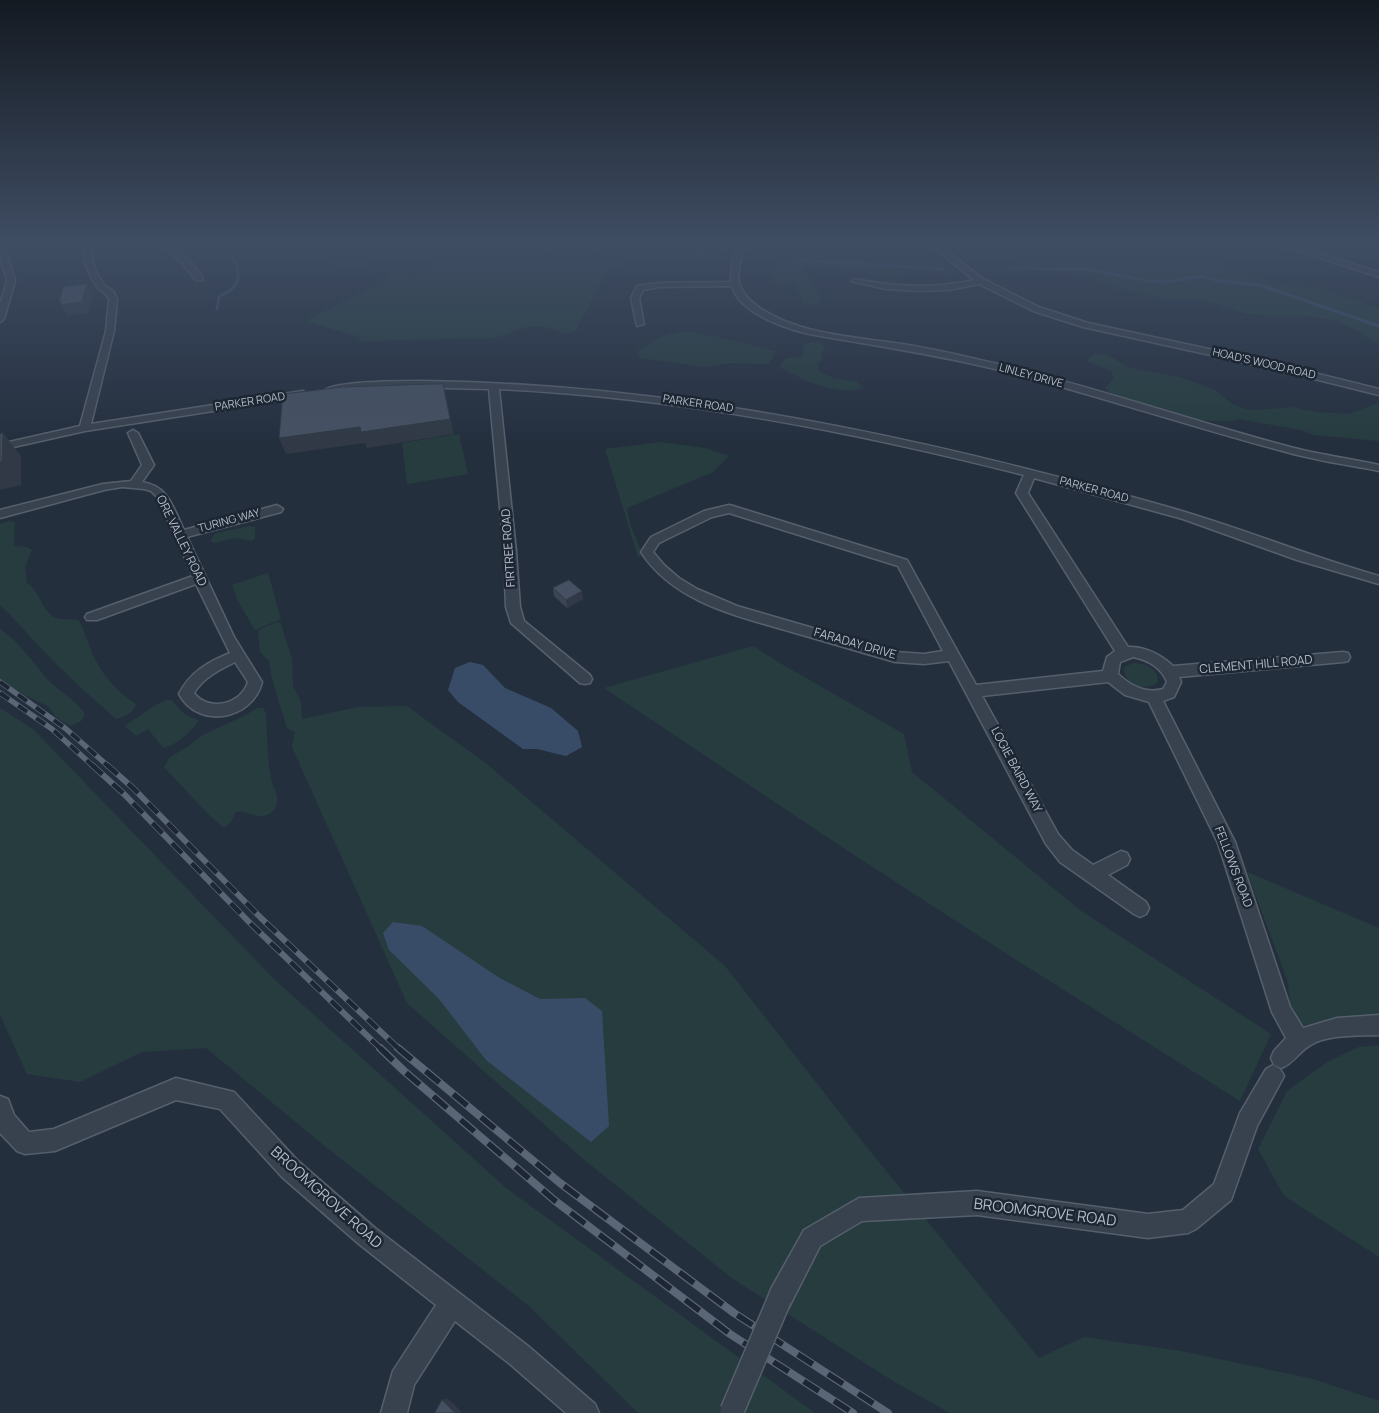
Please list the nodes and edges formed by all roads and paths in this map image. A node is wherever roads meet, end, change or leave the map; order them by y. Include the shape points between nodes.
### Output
1 (113, 309) edge
2 (637, 309) edge
3 (756, 309) edge
4 (1036, 309) edge
5 (640, 324) dead end
6 (494, 386) junction
7 (1379, 392) edge
8 (85, 428) junction
9 (133, 433) dead end
10 (0, 447) edge
11 (1379, 468) edge
12 (1030, 474) junction
13 (135, 484) junction
14 (277, 509) dead end
15 (0, 514) edge
16 (180, 535) junction
17 (200, 578) junction
18 (1379, 580) edge
19 (92, 617) dead end
20 (1124, 653) junction
21 (238, 655) junction
22 (954, 655) junction
23 (1342, 657) dead end
24 (1170, 672) junction
25 (1111, 676) junction
26 (584, 679) dead end
27 (974, 692) junction
28 (1154, 698) junction
29 (1121, 859) dead end
30 (1092, 874) junction
31 (1140, 908) dead end
32 (1379, 1025) edge
33 (1299, 1041) junction
34 (0, 1107) edge
35 (452, 1303) junction
36 (731, 1412) edge
37 (394, 1413) edge
38 (586, 1413) edge

1 - 8 street
2 - 5 street
3 - 11 street, LINLEY DRIVE via 783,324 817,333 928,351 998,367 1293,451
4 - 7 street, HOAD'S WOOD ROAD via 1086,325
6 - 8 street, PARKER ROAD via 357,386
6 - 12 street, PARKER ROAD via 615,393 738,409 913,444
6 - 26 street, FIRTREE ROAD via 513,607 518,622
8 - 10 street, PARKER ROAD
9 - 13 street via 148,465
12 - 18 street, PARKER ROAD via 1212,524
12 - 20 street via 1022,493
13 - 15 street, ORE VALLEY ROAD via 103,487
13 - 16 street, ORE VALLEY ROAD via 155,489 162,496
14 - 16 street, TURING WAY
16 - 17 street, ORE VALLEY ROAD
17 - 19 street
17 - 21 street, ORE VALLEY ROAD
20 - 24 street via 1152,657
20 - 25 street via 1112,659
21 - 21 street, ORE VALLEY ROAD via 255,682 252,696 214,712 202,710 190,702 186,694 191,684 207,671
22 - 22 street, FARADAY DRIVE via 903,563 729,510 708,514 655,540 647,552 655,566 680,585 720,605 895,657 924,659
22 - 27 street, LOGIE BAIRD WAY
23 - 24 street, CLEMENT HILL ROAD
24 - 28 street via 1173,688 1169,693
25 - 27 street
25 - 28 street via 1134,694
27 - 30 street, LOGIE BAIRD WAY via 1052,839 1066,856
28 - 33 street, FELLOWS ROAD via 1226,842 1282,1012
29 - 30 street
30 - 31 street, LOGIE BAIRD WAY
32 - 33 street via 1322,1032
33 - 36 street, BROOMGROVE ROAD, bridge via 1277,1067 1248,1120 1223,1192 1188,1220 1148,1226 977,1203 859,1210 812,1238 780,1298
34 - 35 street, BROOMGROVE ROAD via 5,1122 25,1143 55,1140 176,1089 226,1100 290,1169 367,1236
35 - 37 street via 402,1380
35 - 38 street, BROOMGROVE ROAD

